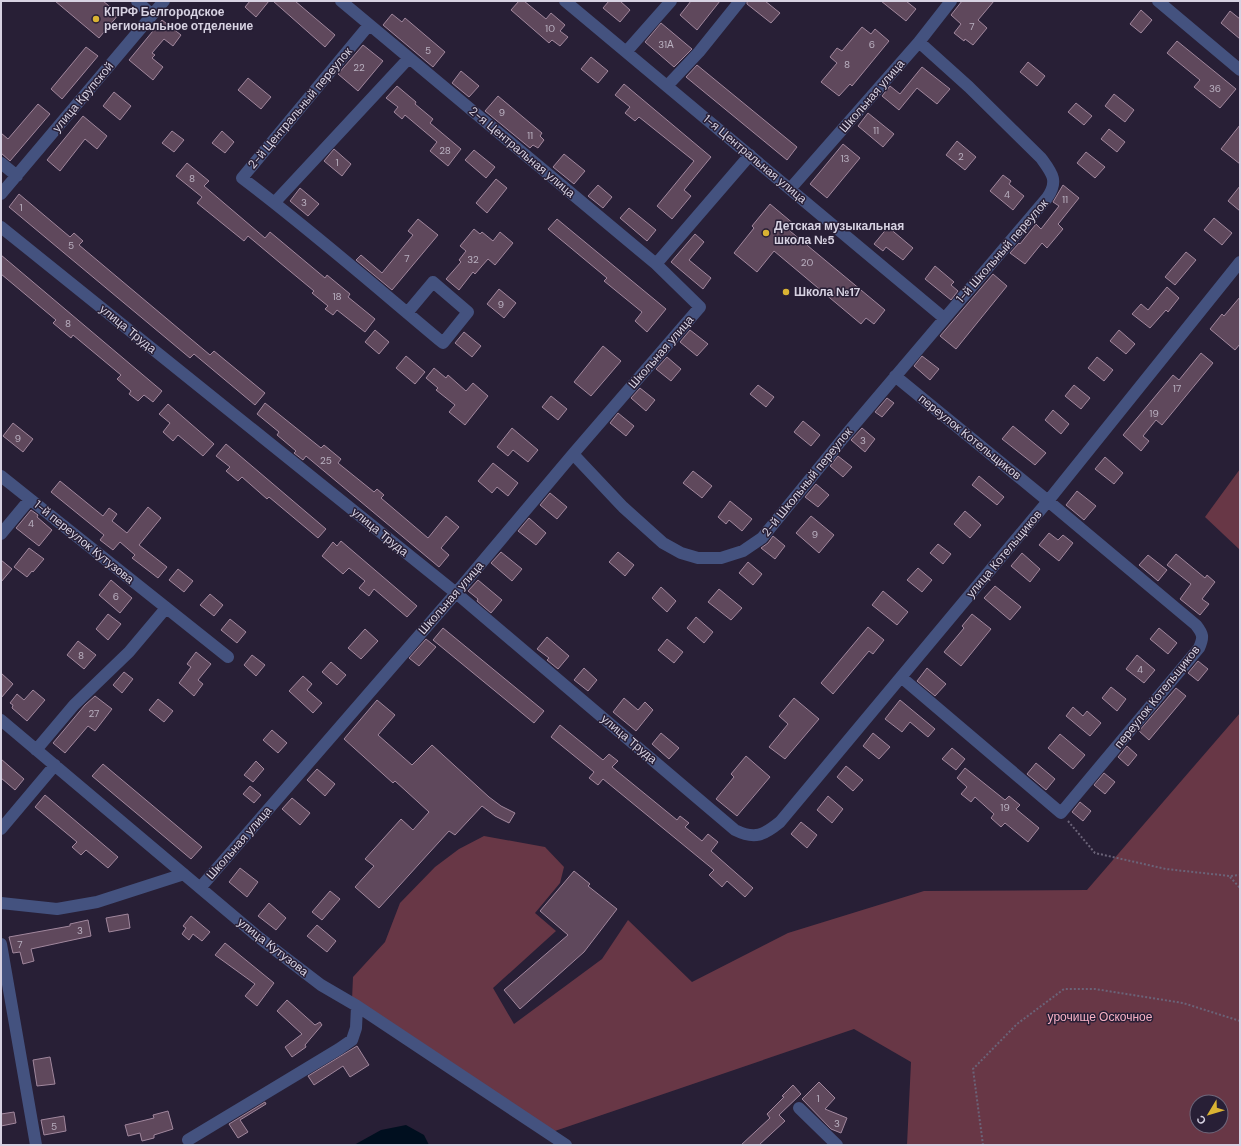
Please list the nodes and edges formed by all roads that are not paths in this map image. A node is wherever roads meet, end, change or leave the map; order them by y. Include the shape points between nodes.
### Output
1 (137, 1) edge
2 (164, 1) edge
3 (341, 1) edge
4 (565, 1) edge
5 (671, 1) edge
6 (740, 1) edge
7 (951, 1) edge
8 (1164, 3) edge
9 (152, 15) junction
10 (369, 25) junction
11 (919, 42) junction
12 (626, 52) junction
13 (409, 58) junction
14 (1240, 70) edge
15 (667, 86) junction
16 (750, 155) junction
17 (1, 163) edge
18 (16, 176) junction
19 (790, 189) junction
20 (1, 194) edge
21 (275, 202) junction
22 (1, 227) edge
23 (1240, 262) edge
24 (656, 264) junction
25 (700, 307) joint
26 (407, 313) junction
27 (944, 318) junction
28 (895, 376) junction
29 (573, 454) junction
30 (1, 476) edge
31 (30, 499) junction
32 (1048, 501) junction
33 (1, 534) edge
34 (456, 593) junction
35 (166, 608) junction
36 (228, 657) dead end
37 (901, 677) junction
38 (1, 720) edge
39 (36, 750) junction
40 (55, 765) junction
41 (1, 829) edge
42 (757, 836) joint
43 (184, 874) junction
44 (200, 888) junction
45 (1, 903) edge
46 (1, 944) edge
47 (357, 1006) junction
48 (799, 1108) dead end
49 (188, 1140) dead end
50 (36, 1145) edge
51 (566, 1145) edge
52 (837, 1145) edge

1 - 9 street
2 - 9 street, улица Крупской
3 - 10 street, 2-я Центральная улица
4 - 12 street, 1-я Центральная улица
5 - 12 street
6 - 15 street via 699,52
7 - 11 street, Школьная улица
8 - 14 street
9 - 18 street, улица Крупской
10 - 13 street, 2-я Центральная улица
10 - 21 street, 2-й Центральный переулок via 242,178
11 - 19 street, Школьная улица
11 - 27 street, 1-й Школьный переулок via 1041,158 1054,180 1053,190 1047,198
12 - 15 street, 1-я Центральная улица
13 - 21 street
13 - 24 street, 2-я Центральная улица
15 - 16 street, 1-я Центральная улица
16 - 19 street, 1-я Центральная улица
16 - 24 street
17 - 18 street
18 - 20 street, улица Крупской
19 - 27 street, 1-я Центральная улица
21 - 26 street, 2-й Центральный переулок
22 - 34 street, улица Труда
23 - 32 street, улица Котельщиков
24 - 25 street, 2-я Центральная улица
25 - 29 street, Школьная улица
26 - 26 street, 2-й Центральный переулок via 442,343 468,312 433,282
27 - 28 street, 1-й Школьный переулок
28 - 29 street, 2-й Школьный переулок via 762,538 743,551 722,558 698,558 681,553 663,543 623,507
28 - 32 street, переулок Котельщиков
29 - 34 street, Школьная улица
30 - 31 street, 1-й переулок Кутузова
31 - 33 street
31 - 35 street, 1-й переулок Кутузова
32 - 37 street, улица Котельщиков
32 - 37 street, переулок Котельщиков via 1196,625 1202,633 1199,648 1061,813
34 - 42 street, улица Труда via 735,830
34 - 44 street, Школьная улица
35 - 36 street, 1-й переулок Кутузова
35 - 39 street via 129,652 74,705
37 - 42 street, улица Котельщиков via 780,822 768,832
38 - 39 street, улица Кутузова
39 - 40 street, улица Кутузова
40 - 41 street
40 - 43 street, улица Кутузова
43 - 44 street, улица Кутузова
43 - 45 street via 97,902 57,909
44 - 47 street, улица Кутузова via 321,985
46 - 50 street
47 - 49 street via 356,1028 352,1040
47 - 51 street, улица Кутузова
48 - 52 street

